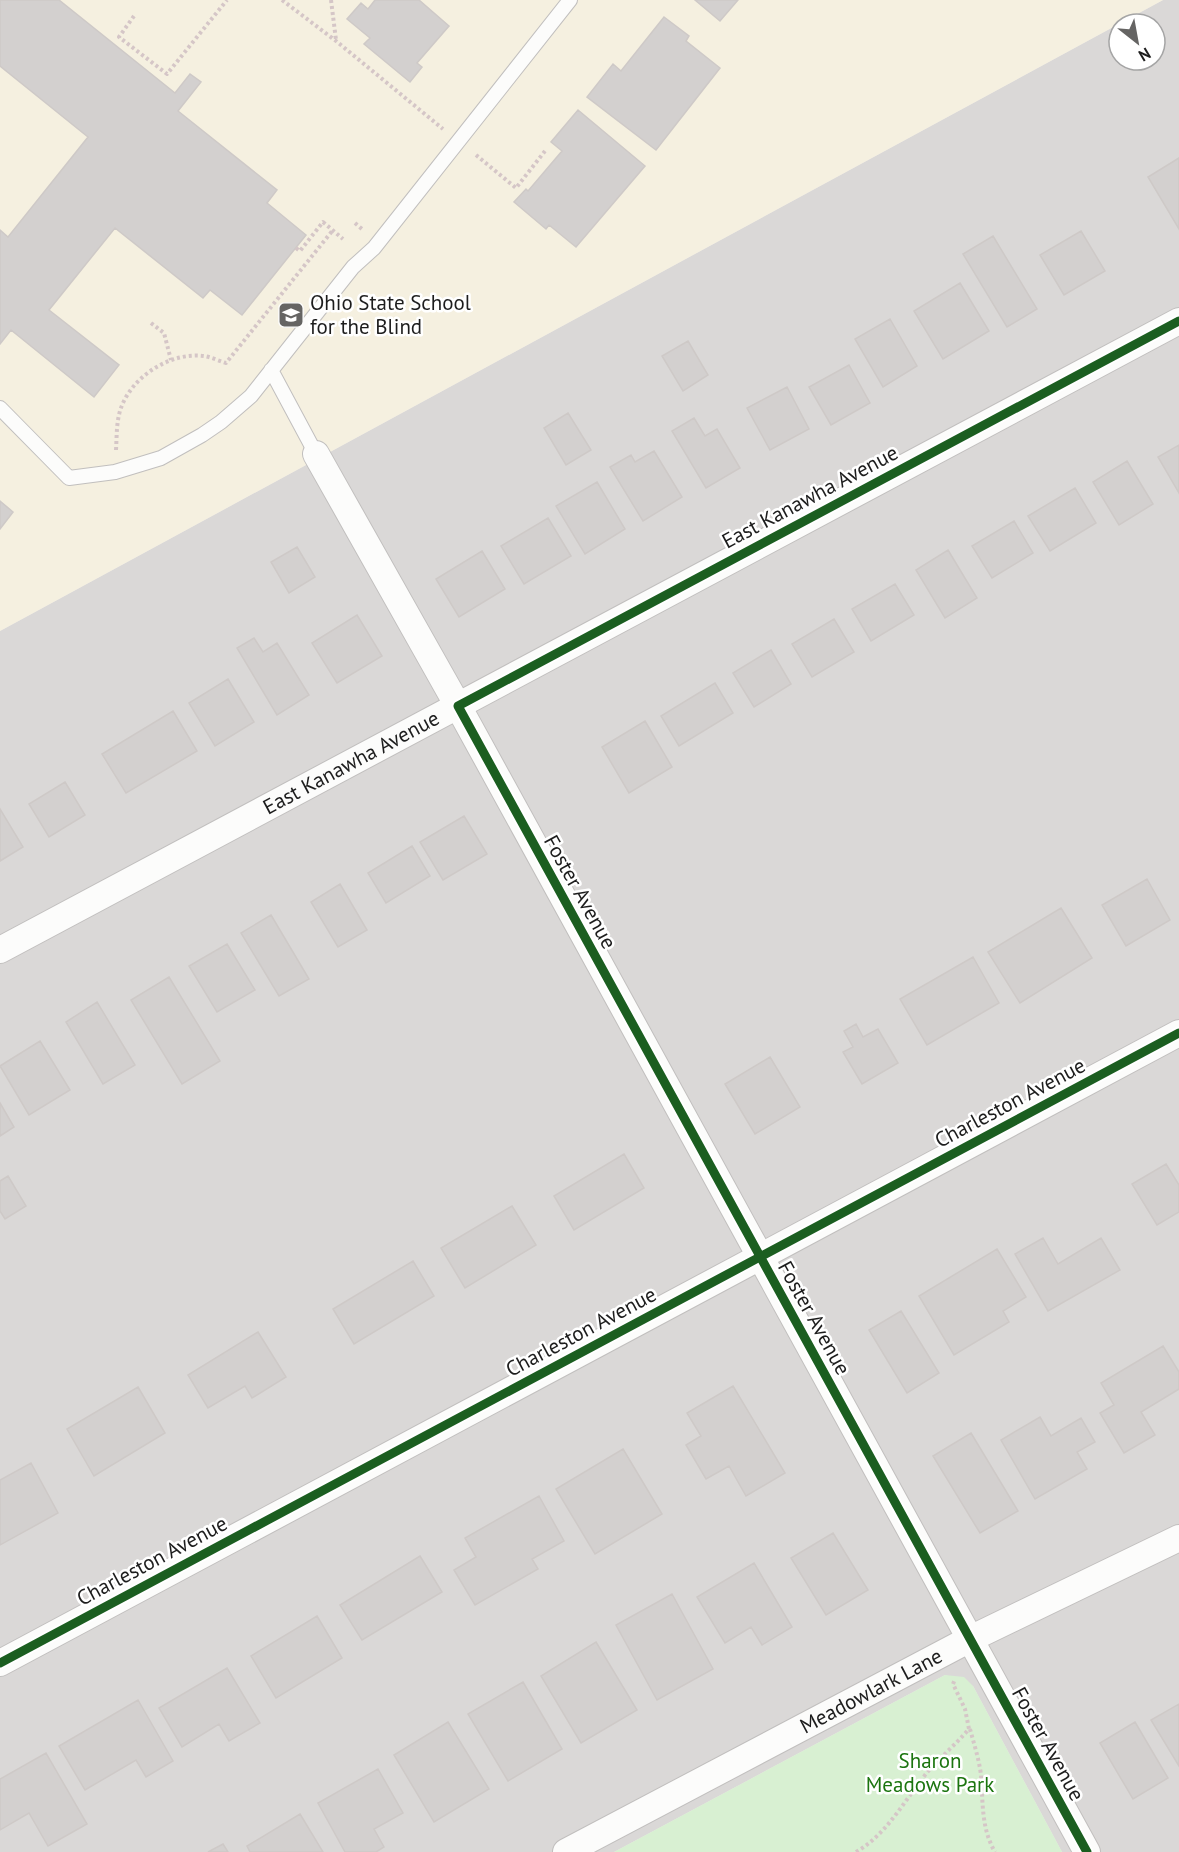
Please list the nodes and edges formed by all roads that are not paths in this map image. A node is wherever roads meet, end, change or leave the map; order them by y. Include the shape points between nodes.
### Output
1 (570, 0) edge
2 (1179, 321) edge
3 (271, 370) junction
4 (0, 408) edge
5 (316, 454) joint
6 (458, 706) junction
7 (0, 950) edge
8 (1179, 1033) edge
9 (760, 1257) junction
10 (1179, 1538) edge
11 (970, 1639) junction
12 (0, 1663) edge
13 (566, 1852) edge
14 (1087, 1852) edge

1 - 3 lane via 374,248 353,267
2 - 6 street, East Kanawha Avenue
3 - 4 lane via 251,396 181,448 134,467 94,476 69,478
3 - 5 lane
5 - 6 street, Foster Avenue
6 - 7 street, East Kanawha Avenue
6 - 9 street, Foster Avenue
8 - 9 street, Charleston Avenue
9 - 11 street, Foster Avenue
9 - 12 street, Charleston Avenue
10 - 11 street, Meadowlark Lane
11 - 13 street, Meadowlark Lane
11 - 14 street, Foster Avenue

